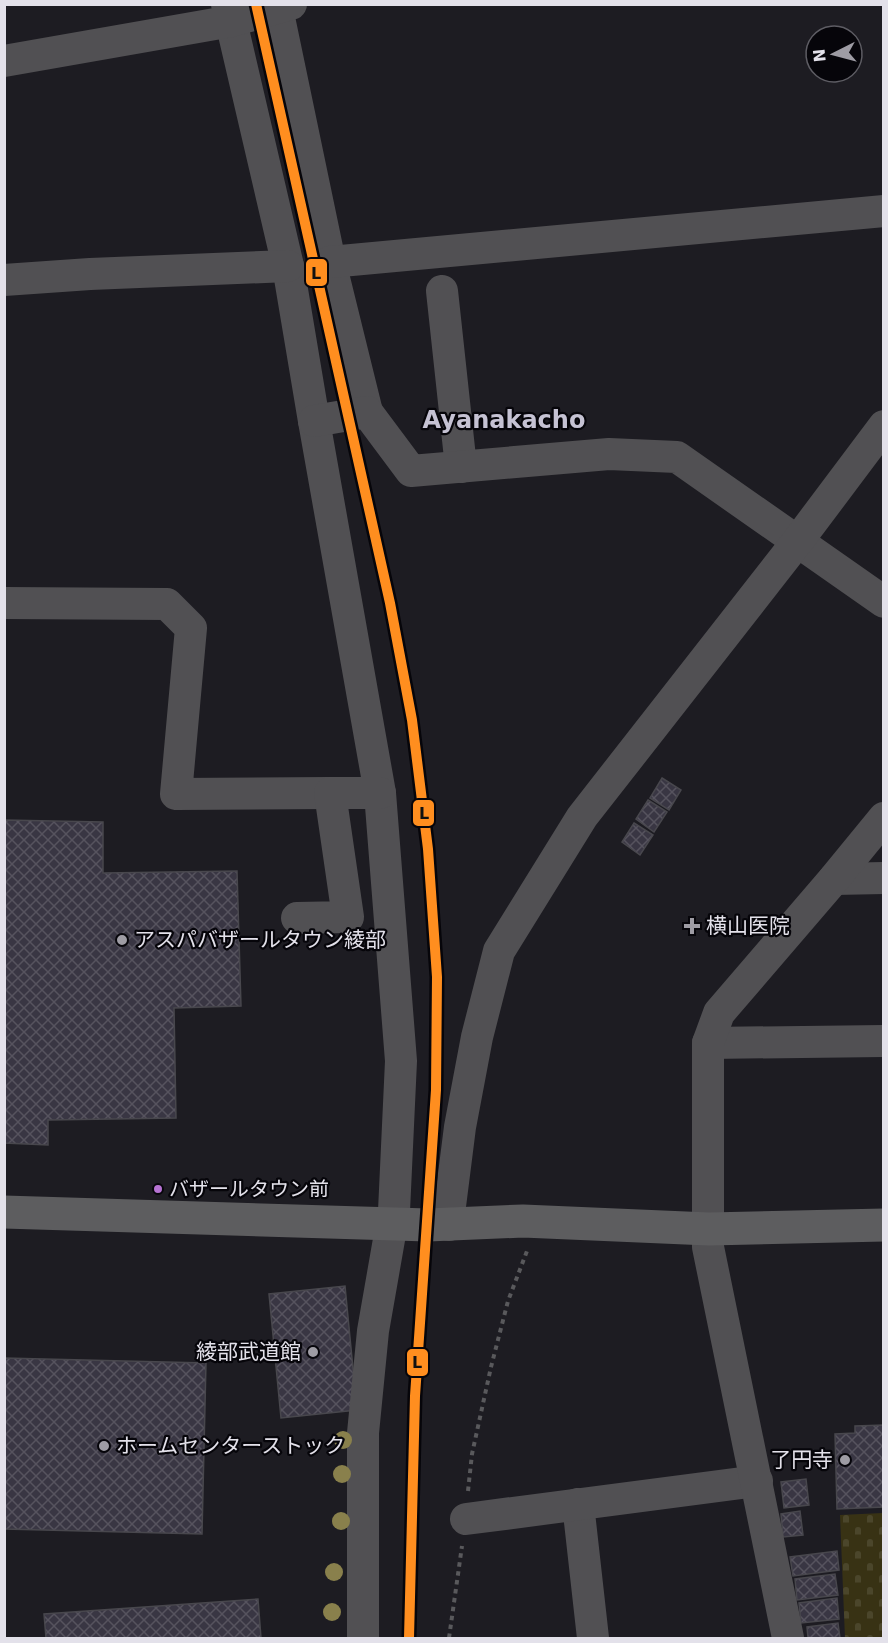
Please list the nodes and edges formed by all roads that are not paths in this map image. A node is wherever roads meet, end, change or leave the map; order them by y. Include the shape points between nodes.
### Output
1 (284, 6) edge
2 (229, 13) edge
3 (4, 62) edge
4 (884, 211) edge
5 (330, 262) junction
6 (288, 266) junction
7 (4, 280) edge
8 (442, 291) dead end
9 (367, 412) junction
10 (314, 421) junction
11 (884, 426) edge
12 (461, 467) junction
13 (797, 542) junction
14 (884, 602) edge
15 (4, 603) edge
16 (330, 793) junction
17 (380, 793) junction
18 (884, 818) edge
19 (884, 878) edge
20 (834, 879) junction
21 (297, 918) dead end
22 (884, 1041) edge
23 (708, 1043) junction
24 (4, 1212) edge
25 (391, 1223) junction
26 (449, 1225) junction
27 (884, 1225) edge
28 (709, 1229) junction
29 (757, 1482) junction
30 (578, 1504) junction
31 (466, 1519) road end
32 (363, 1638) edge
33 (593, 1638) edge
34 (788, 1638) edge

1 - 2 street
1 - 5 street
2 - 3 street
2 - 6 street
4 - 5 street
5 - 9 street
6 - 7 street
6 - 10 street
8 - 12 street
9 - 10 street
9 - 12 street via 411,471
10 - 17 street
11 - 13 street
12 - 13 street via 609,454 677,457
13 - 14 street
13 - 26 street via 582,817 499,951 460,1127
15 - 16 street via 167,604 191,628 176,794
16 - 17 street
16 - 21 street via 348,917
17 - 25 street via 401,1061
18 - 20 street
19 - 20 street
20 - 23 street via 719,1013
22 - 23 street
23 - 28 street
24 - 25 street
25 - 26 street
25 - 32 street via 373,1331 363,1433
26 - 28 street via 523,1221
27 - 28 street
28 - 29 street via 708,1247
29 - 30 street
29 - 34 street
30 - 31 street
30 - 33 street

